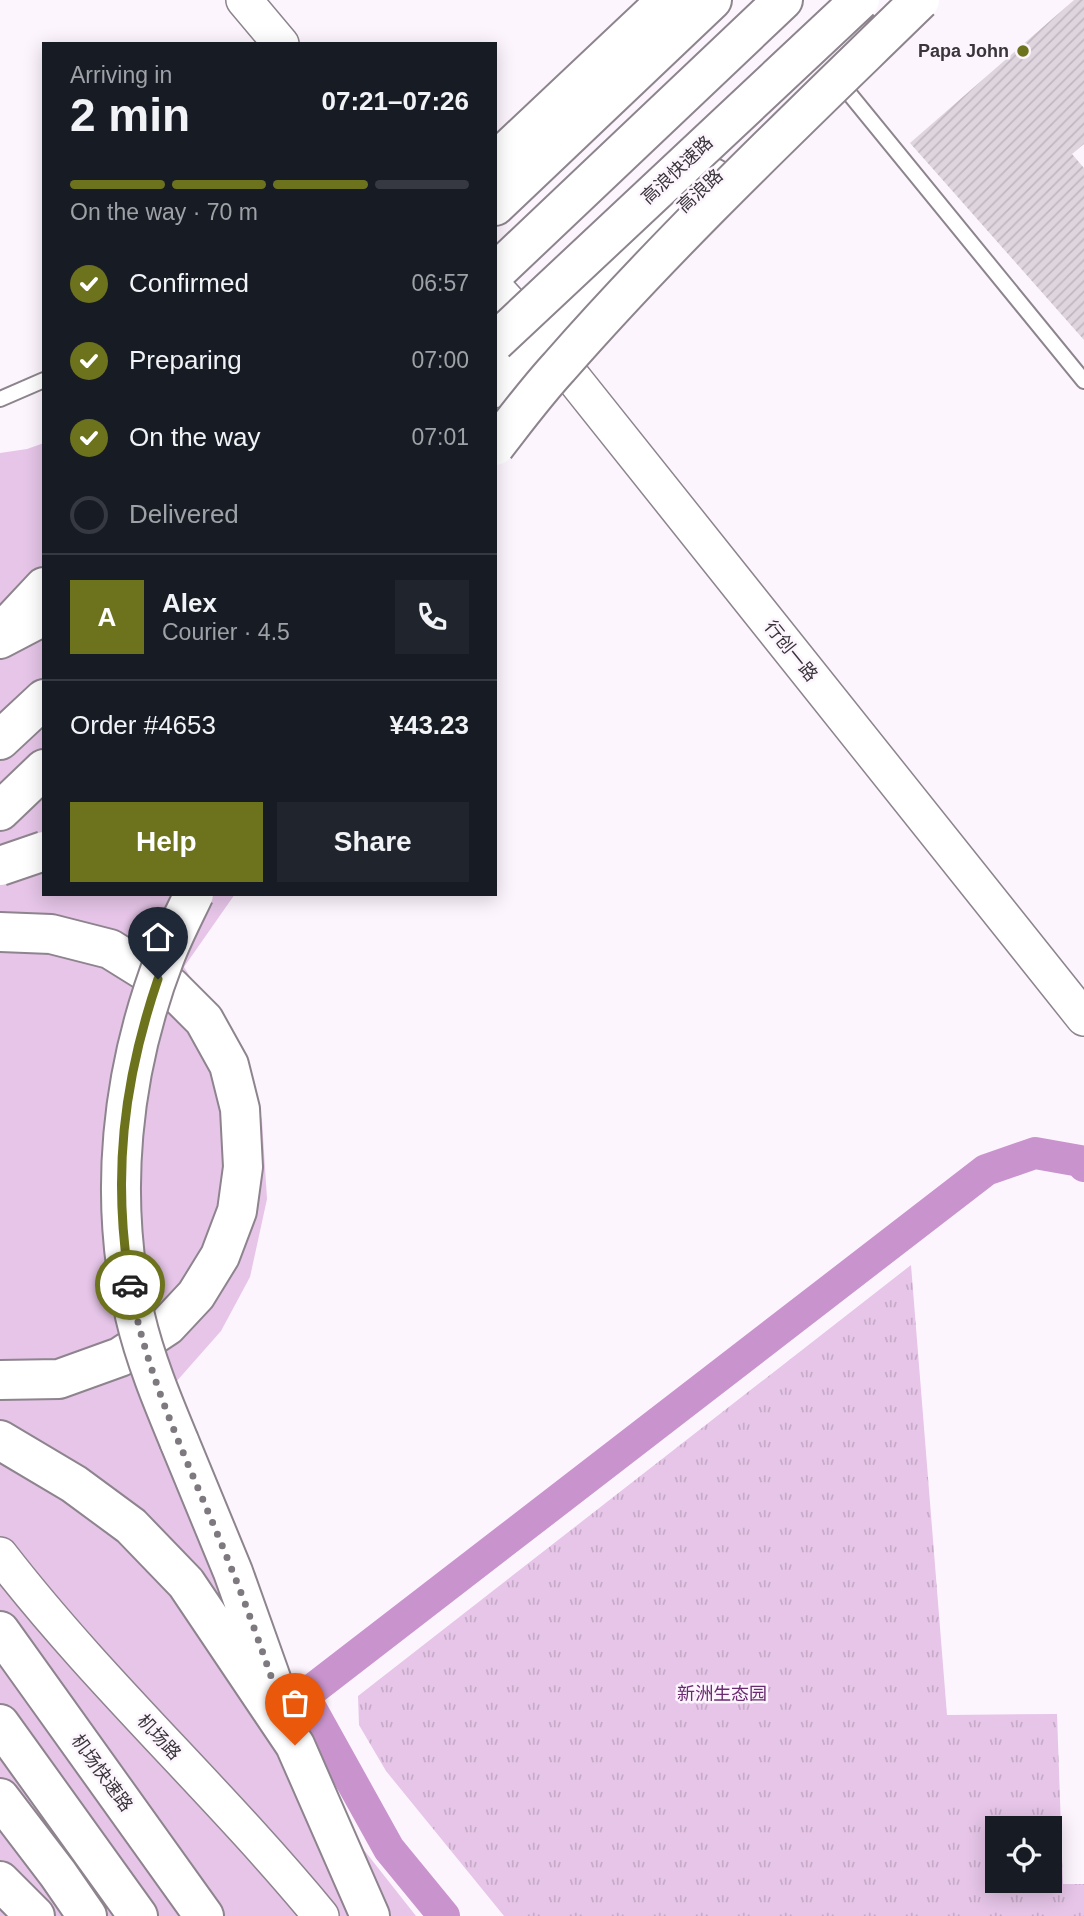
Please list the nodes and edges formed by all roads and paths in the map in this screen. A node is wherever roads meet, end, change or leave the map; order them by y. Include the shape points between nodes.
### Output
1 (244, 0) edge
2 (667, 0) edge
3 (712, 0) edge
4 (765, 0) edge
5 (783, 0) edge
6 (860, 0) edge
7 (911, 0) edge
8 (920, 0) edge
9 (279, 42) edge
10 (720, 60) junction
11 (831, 72) junction
12 (497, 160) edge
13 (578, 195) junction
14 (497, 204) edge
15 (497, 241) edge
16 (497, 271) edge
17 (497, 290) edge
18 (497, 340) edge
19 (543, 340) junction
20 (42, 381) edge
21 (1084, 381) edge
22 (497, 386) edge
23 (0, 399) edge
24 (497, 444) edge
25 (42, 589) edge
26 (42, 617) edge
27 (0, 637) edge
28 (42, 701) edge
29 (0, 740) edge
30 (42, 771) edge
31 (0, 811) edge
32 (42, 837) edge
33 (42, 852) edge
34 (0, 866) edge
35 (0, 878) edge
36 (193, 896) edge
37 (0, 932) edge
38 (1084, 1018) edge
39 (0, 1380) edge
40 (0, 1440) edge
41 (0, 1555) edge
42 (0, 1631) edge
43 (0, 1724) edge
44 (295, 1745) junction
45 (0, 1798) edge
46 (0, 1881) edge
47 (35, 1916) edge
48 (87, 1916) edge
49 (138, 1916) edge
50 (204, 1916) edge
51 (321, 1916) edge
52 (370, 1916) edge

1 - 9 street
2 - 12 main road
3 - 14 main road
4 - 10 main road
5 - 10 main road
6 - 18 main road, 高浪快速路, bridge
7 - 11 main road, 高浪路
8 - 24 main road, bridge via 635,283
10 - 13 main road
11 - 19 main road, 高浪路
11 - 21 lane
13 - 15 main road
13 - 16 main road
17 - 19 street, 行创一路
19 - 22 main road, 高浪路
19 - 38 street, 行创一路
20 - 23 lane
25 - 27 main road
26 - 27 main road
28 - 29 main road
30 - 31 main road
32 - 35 main road
33 - 34 main road, bridge
36 - 44 main road, bridge via 165,956 142,1024 127,1090 121,1163 122,1238 135,1316 153,1378 233,1572
37 - 39 main road, bridge via 51,934 110,948 172,987 204,1020 229,1065 240,1109 243,1167 237,1211 220,1256 196,1295 167,1326 120,1357 59,1379
40 - 44 main road via 74,1484 131,1526 186,1583
41 - 51 street, 机场路
42 - 50 main road, 机场快速路
43 - 49 main road
44 - 52 main road
45 - 48 main road
46 - 47 main road

